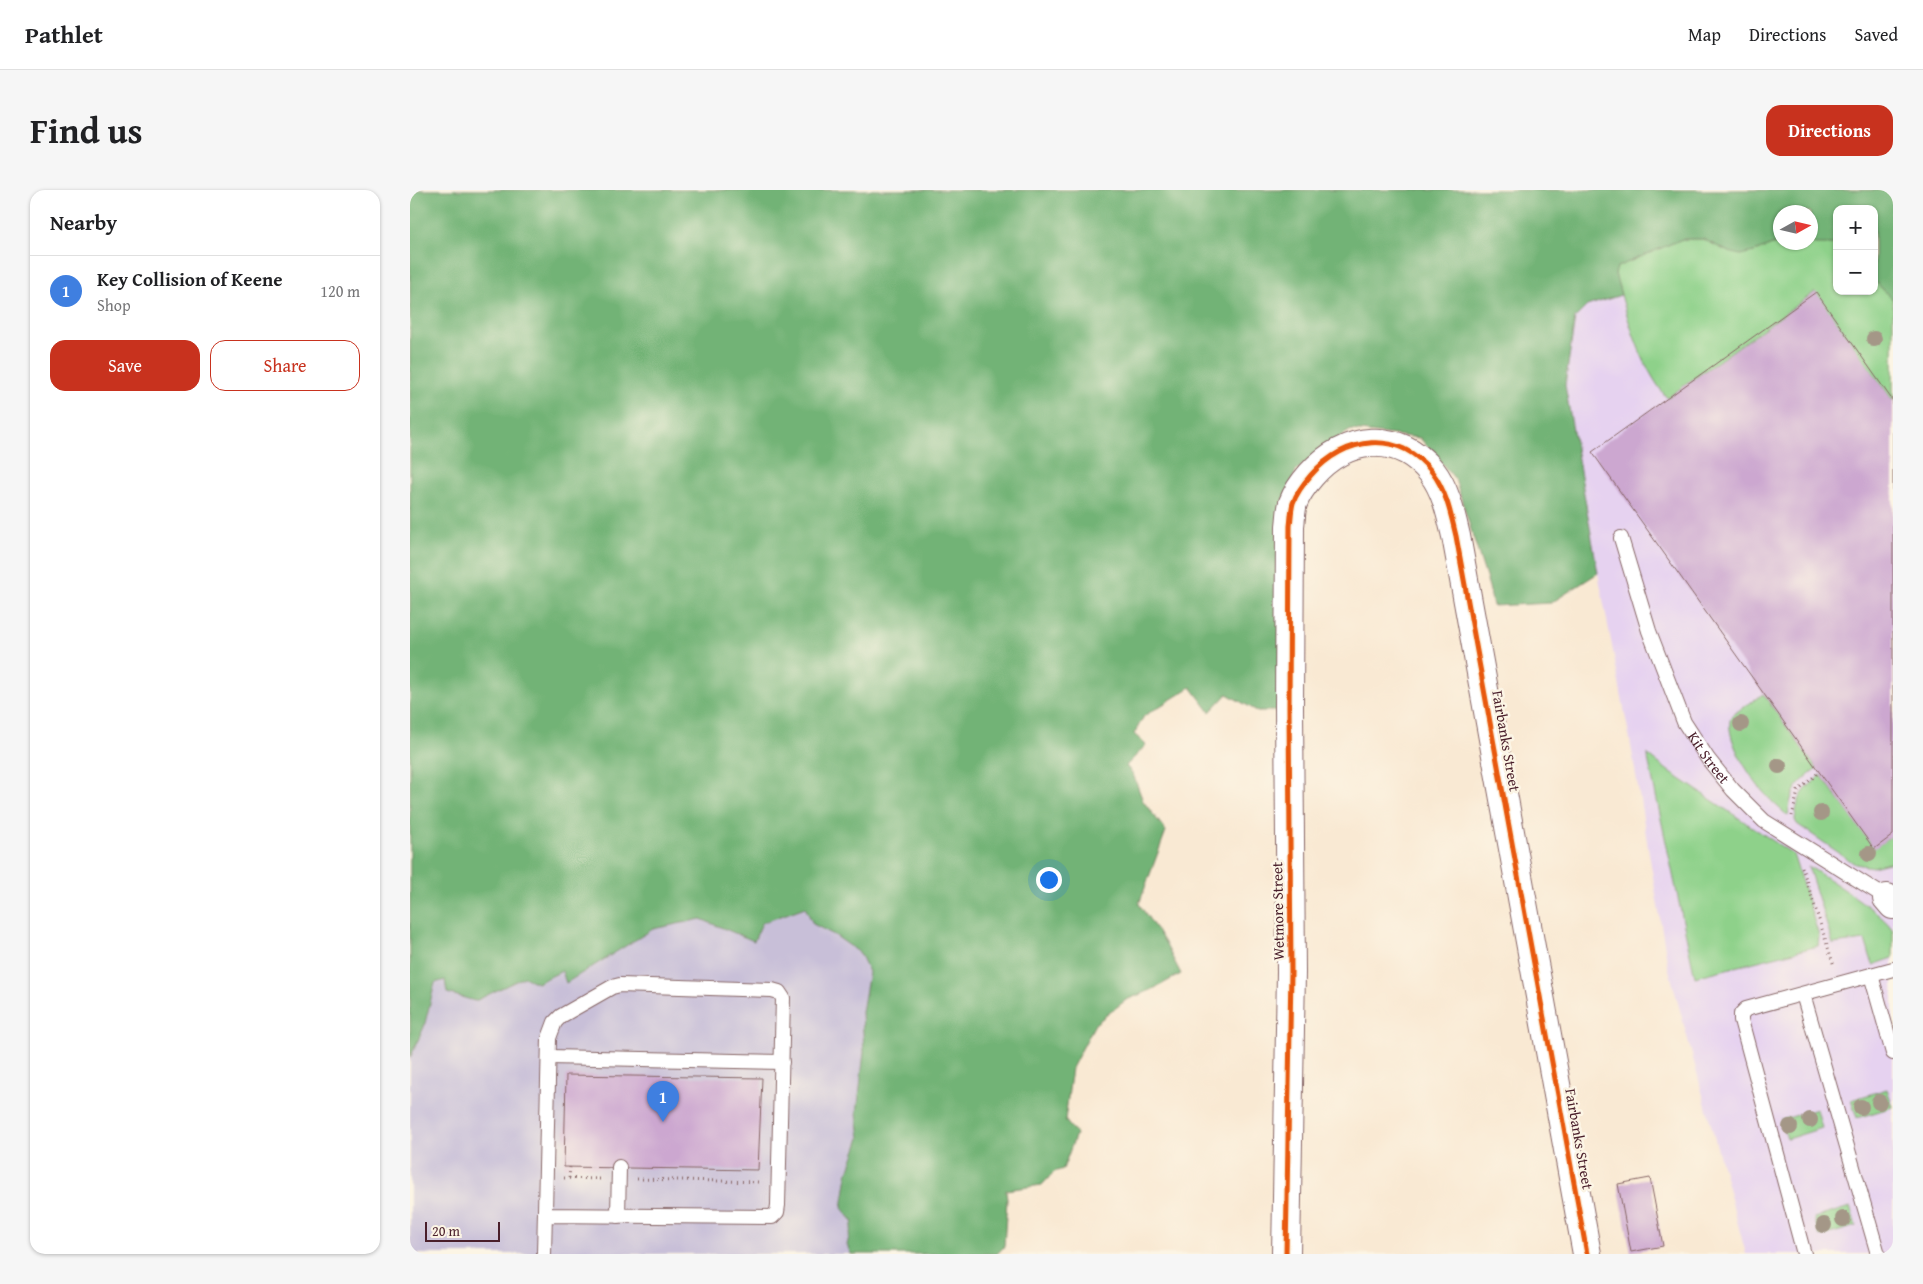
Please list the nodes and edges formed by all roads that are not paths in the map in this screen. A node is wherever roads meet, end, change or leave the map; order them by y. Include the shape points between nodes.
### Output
1 (1621, 538) dead end
2 (1290, 568) joint
3 (1891, 897) edge
4 (1893, 969) edge
5 (1871, 975) junction
6 (1804, 994) junction
7 (1893, 1053) edge
8 (549, 1057) junction
9 (782, 1062) junction
10 (619, 1173) road end
11 (546, 1215) junction
12 (618, 1216) junction
13 (544, 1254) edge
14 (1286, 1254) edge
15 (1587, 1254) edge
16 (1804, 1254) edge
17 (1878, 1254) edge

1 - 3 lane, Kit Street via 1649,631 1684,722 1708,759 1764,821
2 - 14 street, Wetmore Street via 1292,972
2 - 15 street, Fairbanks Street via 1293,504 1302,485 1323,461 1339,451 1376,442 1412,453 1434,474 1442,489 1456,536
4 - 5 lane
5 - 6 lane
5 - 7 lane
6 - 16 lane via 1746,1009 1741,1014
6 - 17 lane
8 - 9 lane
8 - 9 lane via 551,1030 561,1016 612,988 630,985 779,992 783,998
8 - 11 lane
9 - 12 lane via 779,1182 777,1212 772,1217
10 - 12 lane
11 - 12 lane
11 - 13 lane

